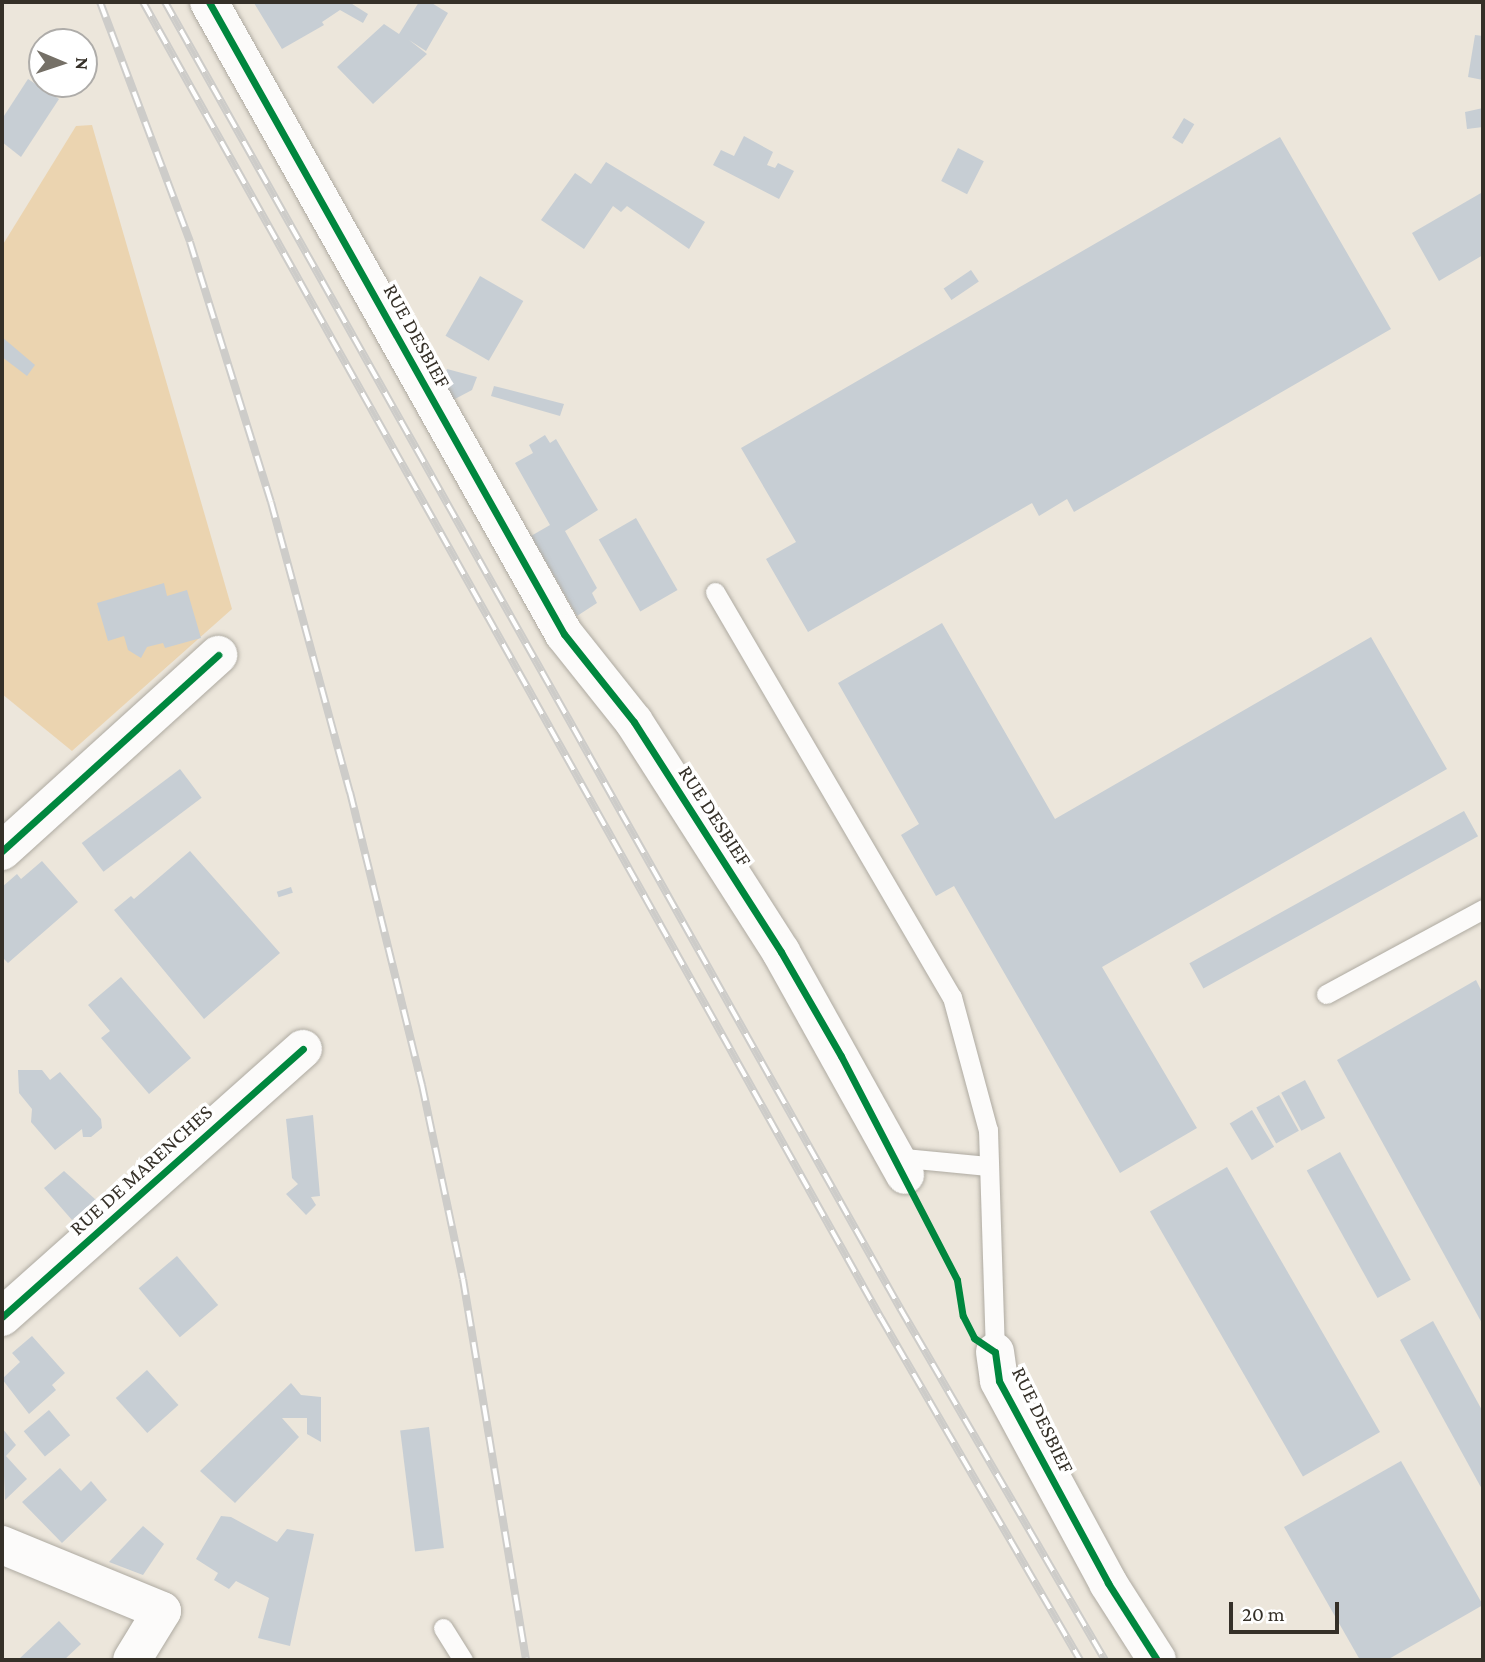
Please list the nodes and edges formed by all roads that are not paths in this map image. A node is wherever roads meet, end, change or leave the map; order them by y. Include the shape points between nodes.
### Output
1 (209, 2) edge
2 (715, 592) dead end
3 (218, 655) dead end
4 (2, 851) edge
5 (1483, 909) edge
6 (1326, 994) dead end
7 (303, 1049) dead end
8 (900, 1166) joint
9 (989, 1166) junction
10 (2, 1317) edge
11 (995, 1352) joint
12 (2, 1545) edge
13 (443, 1628) dead end
14 (132, 1660) edge
15 (463, 1660) edge
16 (1157, 1660) edge

1 - 8 street, RUE DESBIEF via 564,634 634,722 781,953
2 - 9 lane via 952,997 988,1130
3 - 4 street
5 - 6 lane
7 - 10 street, RUE DE MARENCHES
8 - 9 lane
9 - 11 lane
11 - 16 street, RUE DESBIEF via 999,1381 1108,1583
12 - 14 street via 162,1611
13 - 15 lane

